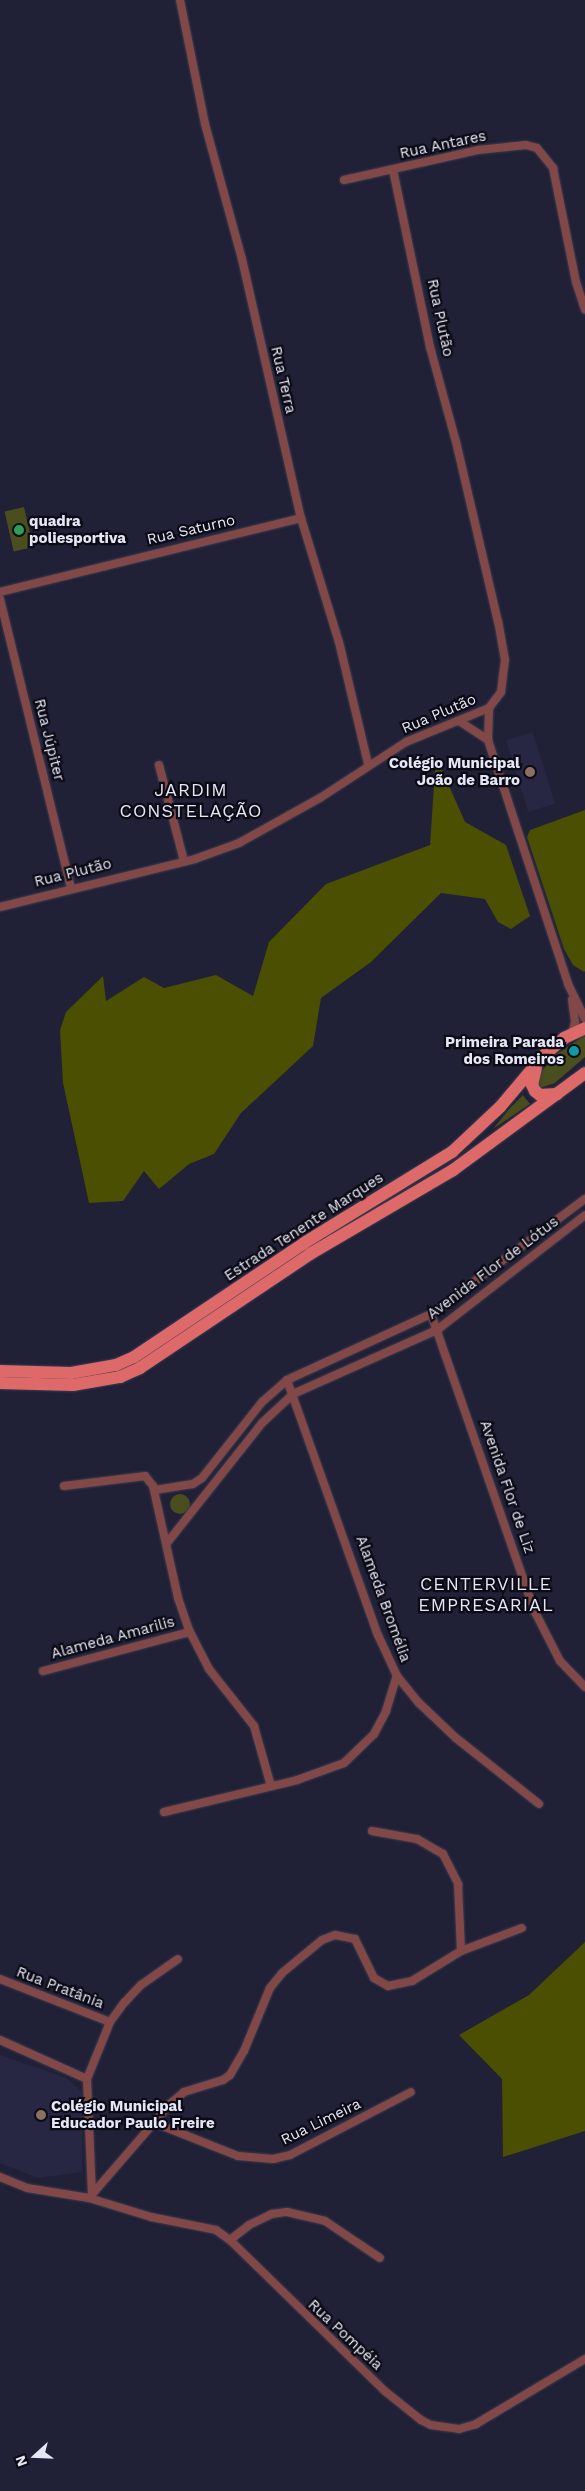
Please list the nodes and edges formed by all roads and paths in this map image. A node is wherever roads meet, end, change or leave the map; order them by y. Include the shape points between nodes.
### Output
1 (180, 0) edge
2 (393, 170) junction
3 (344, 180) dead end
4 (585, 310) edge
5 (301, 518) junction
6 (0, 592) edge
7 (0, 599) edge
8 (489, 708) junction
9 (459, 721) junction
10 (488, 740) junction
11 (368, 764) junction
12 (159, 766) dead end
13 (184, 861) junction
14 (71, 888) junction
15 (0, 907) edge
16 (568, 984) junction
17 (585, 1019) edge
18 (585, 1028) edge
19 (572, 1034) junction
20 (536, 1066) junction
21 (585, 1073) edge
22 (557, 1094) junction
23 (585, 1199) edge
24 (585, 1215) edge
25 (431, 1314) junction
26 (437, 1330) junction
27 (0, 1371) edge
28 (287, 1380) junction
29 (0, 1383) edge
30 (293, 1394) junction
31 (64, 1486) dead end
32 (155, 1490) junction
33 (167, 1543) junction
34 (190, 1632) junction
35 (44, 1671) dead end
36 (397, 1676) junction
37 (585, 1688) edge
38 (271, 1786) junction
39 (539, 1804) dead end
40 (164, 1812) dead end
41 (372, 1831) dead end
42 (522, 1928) dead end
43 (461, 1951) junction
44 (178, 1959) dead end
45 (0, 1980) edge
46 (110, 2022) junction
47 (0, 2040) edge
48 (87, 2079) junction
49 (411, 2092) dead end
50 (155, 2123) junction
51 (0, 2177) edge
52 (91, 2196) junction
53 (230, 2240) junction
54 (380, 2258) dead end
55 (585, 2359) edge

1 - 5 street, Rua Terra via 206,124 242,259
2 - 3 street, Rua Antares
2 - 4 street, Rua Antares via 478,150 526,145 545,156 553,168 576,282
2 - 8 street, Rua Plutão via 430,348 456,442 505,660 501,692
5 - 6 street, Rua Saturno
5 - 11 street, Rua Terra via 339,642
7 - 14 street, Rua Júpiter
8 - 9 street, Rua Plutão
8 - 10 street
9 - 10 street
9 - 11 street, Rua Plutão via 406,742
10 - 16 street
11 - 13 street, Rua Plutão via 320,798 247,839 215,853
12 - 13 street
13 - 14 street, Rua Plutão
14 - 15 street, Rua Plutão
16 - 17 street
16 - 19 street via 576,1022
18 - 19 main road, Estrada Tenente Marques
19 - 20 main road, Estrada Tenente Marques via 554,1046
20 - 22 main road via 532,1085 535,1091 540,1095
20 - 27 main road, Estrada Tenente Marques via 475,1133 452,1152 304,1243 134,1357 116,1365 71,1373
21 - 22 main road, Estrada Tenente Marques
22 - 29 main road, Estrada Tenente Marques via 453,1170 310,1254 140,1368 120,1376 73,1385
23 - 25 street, Avenida Flor de Lótus
24 - 26 street, Avenida Flor de Lótus
25 - 26 street, Avenida Flor de Liz
25 - 28 street, Avenida Flor de Lótus
26 - 30 street, Avenida Flor de Lótus
26 - 37 street, Avenida Flor de Liz via 538,1619 560,1661
28 - 30 street, Alameda Bromélia
28 - 32 street, Avenida Flor de Lótus via 262,1402 202,1478 193,1484
30 - 33 street, Avenida Flor de Lótus via 262,1423
30 - 36 street, Alameda Bromélia via 378,1635
31 - 32 street via 145,1476
32 - 33 street
33 - 34 street via 178,1598
34 - 35 street, Alameda Amarilis
34 - 38 street via 209,1669 254,1726
36 - 38 street via 386,1711 362,1749 344,1763 324,1772
36 - 39 street, Alameda Bromélia via 418,1703 456,1738
38 - 40 street
41 - 43 street via 417,1839 443,1854 458,1884
42 - 43 street
43 - 50 street via 412,1981 388,1986 374,1978 355,1940 335,1935 322,1940 282,1973 270,1988 244,2051 230,2075 184,2092
44 - 46 street via 141,1985
45 - 46 street, Rua Pratânia
46 - 48 street
47 - 48 street
48 - 52 street
49 - 50 street, Rua Limeira via 298,2151 273,2159 238,2156
50 - 52 street
51 - 52 street, Rua Pompéia via 51,2193
52 - 53 street, Rua Pompéia via 150,2216 216,2230
53 - 54 street via 249,2225 272,2214 294,2212 325,2221
53 - 55 street, Rua Pompéia via 386,2392 431,2425 459,2429 476,2424

